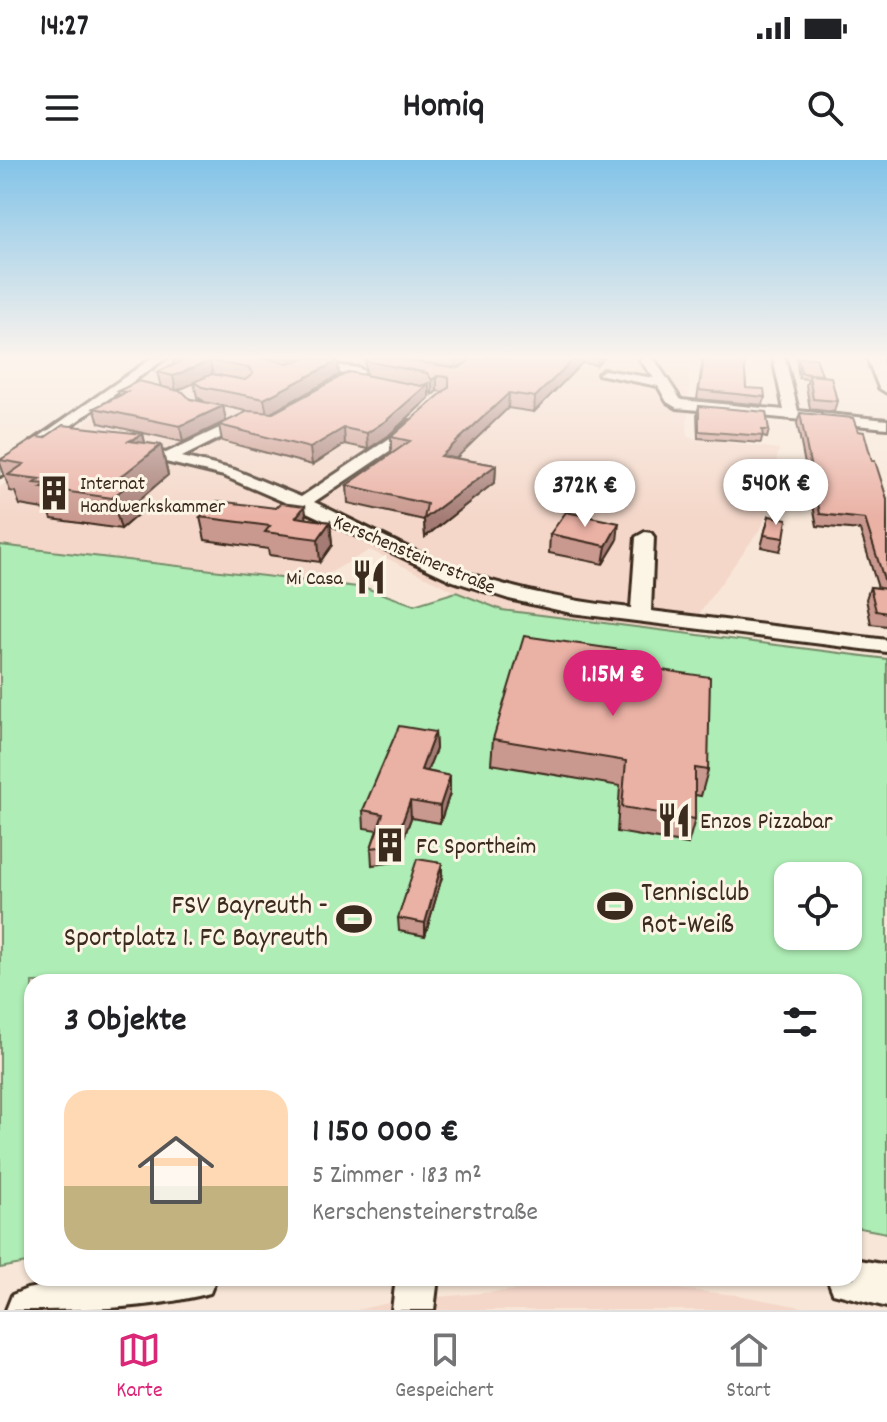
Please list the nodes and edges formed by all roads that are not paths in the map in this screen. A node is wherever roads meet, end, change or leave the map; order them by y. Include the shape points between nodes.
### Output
1 (89, 412) edge
2 (757, 412) edge
3 (791, 412) edge
4 (224, 413) edge
5 (423, 415) edge
6 (792, 415) junction
7 (887, 424) edge
8 (46, 438) junction
9 (73, 441) edge
10 (120, 447) edge
11 (171, 457) junction
12 (0, 471) edge
13 (302, 503) junction
14 (645, 537) dead end
15 (641, 616) junction
16 (887, 646) edge
17 (862, 1281) edge
18 (153, 1286) edge
19 (416, 1286) edge
20 (887, 1286) edge
21 (27, 1310) edge
22 (413, 1310) edge

1 - 8 street
2 - 6 street
3 - 6 street
4 - 11 street via 254,420
5 - 13 street via 395,441
6 - 7 street
8 - 9 street
8 - 12 street
10 - 11 street, Kerschensteinerstraße
11 - 13 street, Kerschensteinerstraße via 229,473
13 - 15 street, Kerschensteinerstraße via 460,577 557,604
14 - 15 street
15 - 16 street, Kerschensteinerstraße
17 - 20 street
18 - 21 street
19 - 22 street

